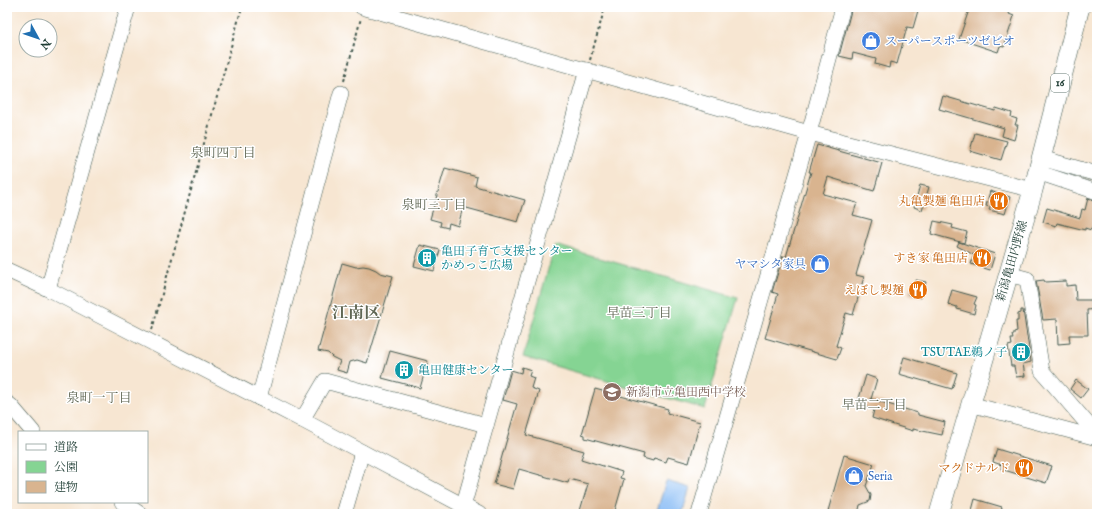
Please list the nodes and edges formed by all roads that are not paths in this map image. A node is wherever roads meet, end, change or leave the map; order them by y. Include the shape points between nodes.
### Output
1 (128, 7) edge
2 (363, 7) edge
3 (843, 7) edge
4 (1080, 7) edge
5 (587, 70) junction
6 (341, 93) road end
7 (809, 133) junction
8 (1039, 165) junction
9 (1097, 174) edge
10 (1032, 190) junction
11 (1097, 192) edge
12 (7, 270) edge
13 (1008, 274) junction
14 (48, 289) junction
15 (259, 398) junction
16 (7, 403) edge
17 (970, 404) junction
18 (302, 420) junction
19 (486, 425) junction
20 (32, 431) edge
21 (1097, 435) edge
22 (1097, 438) edge
23 (362, 452) junction
24 (124, 503) edge
25 (462, 510) edge
26 (140, 514) edge
27 (344, 514) edge
28 (479, 514) edge
29 (699, 514) edge
30 (939, 514) edge

1 - 14 street
2 - 5 street
3 - 7 street
4 - 8 main road, 新潟亀田内野線 / 16
5 - 7 street
5 - 19 street
6 - 15 street
7 - 10 street
7 - 29 street
8 - 9 street
8 - 10 main road, 新潟亀田内野線 / 16
8 - 11 street
10 - 13 main road, 新潟亀田内野線 / 16
12 - 14 street
13 - 17 main road, 新潟亀田内野線 / 16
13 - 21 street via 1026,279 1042,371
14 - 15 street
15 - 18 street
16 - 20 street
17 - 22 street
17 - 30 main road, 新潟亀田内野線 / 16
18 - 19 street via 325,381
18 - 23 street
19 - 25 street
23 - 25 street
23 - 27 street
24 - 26 street
25 - 28 street

